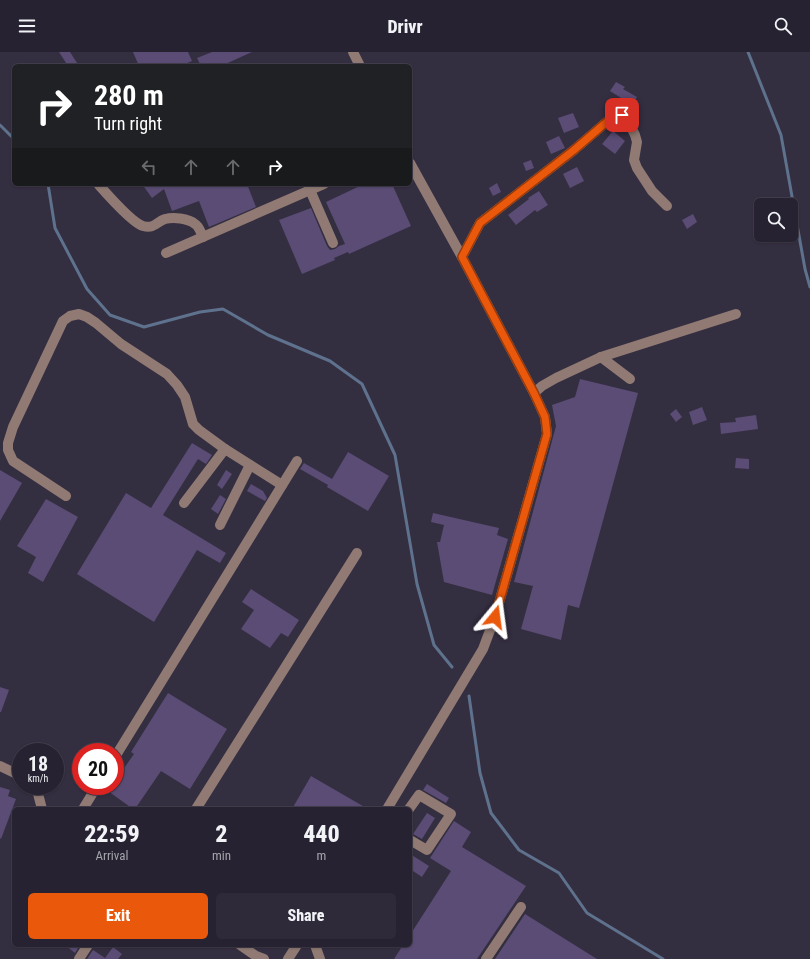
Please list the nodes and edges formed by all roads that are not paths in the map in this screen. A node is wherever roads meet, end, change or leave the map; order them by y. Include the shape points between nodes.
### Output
1 (352, 52) edge
2 (359, 64) edge
3 (412, 167) edge
4 (100, 186) edge
5 (319, 186) edge
6 (310, 190) junction
7 (667, 206) dead end
8 (203, 237) junction
9 (333, 243) dead end
10 (166, 253) dead end
11 (462, 257) junction
12 (736, 314) dead end
13 (601, 357) junction
14 (630, 378) dead end
15 (534, 393) junction
16 (225, 449) junction
17 (297, 461) dead end
18 (250, 465) junction
19 (282, 485) junction
20 (66, 496) dead end
21 (184, 503) dead end
22 (220, 525) dead end
23 (357, 553) dead end
24 (124, 743) edge
25 (0, 766) edge
26 (12, 772) edge
27 (38, 795) edge
28 (92, 795) edge
29 (41, 807) edge
30 (84, 807) edge
31 (197, 807) edge
32 (388, 807) edge
33 (410, 807) edge
34 (412, 841) edge
35 (520, 907) dead end
36 (87, 947) edge
37 (243, 947) edge
38 (296, 947) edge
39 (316, 947) edge
40 (79, 959) edge
41 (264, 959) edge
42 (288, 959) edge
43 (320, 959) edge
44 (486, 959) edge

1 - 2 street
3 - 11 street
4 - 8 street via 133,221 142,226 153,226 165,219 179,218 196,224
5 - 6 street
6 - 8 street
6 - 9 street
7 - 11 street via 652,191 637,168 634,160 637,142 627,119 622,115 613,117 480,223
8 - 10 street
11 - 15 street
12 - 13 street
13 - 14 street
13 - 15 street via 556,378
15 - 32 street via 545,417 547,434 495,617 483,649
16 - 18 street
16 - 20 street via 193,424 185,397 167,374 87,317 79,314 70,316 63,320 8,443 13,461
16 - 21 street
17 - 19 street
18 - 19 street
18 - 22 street
19 - 24 street
23 - 31 street
25 - 26 street
27 - 29 street
28 - 30 street
33 - 34 street via 419,795 451,814 427,850
35 - 44 street
36 - 40 street
37 - 41 street
38 - 42 street
39 - 43 street

